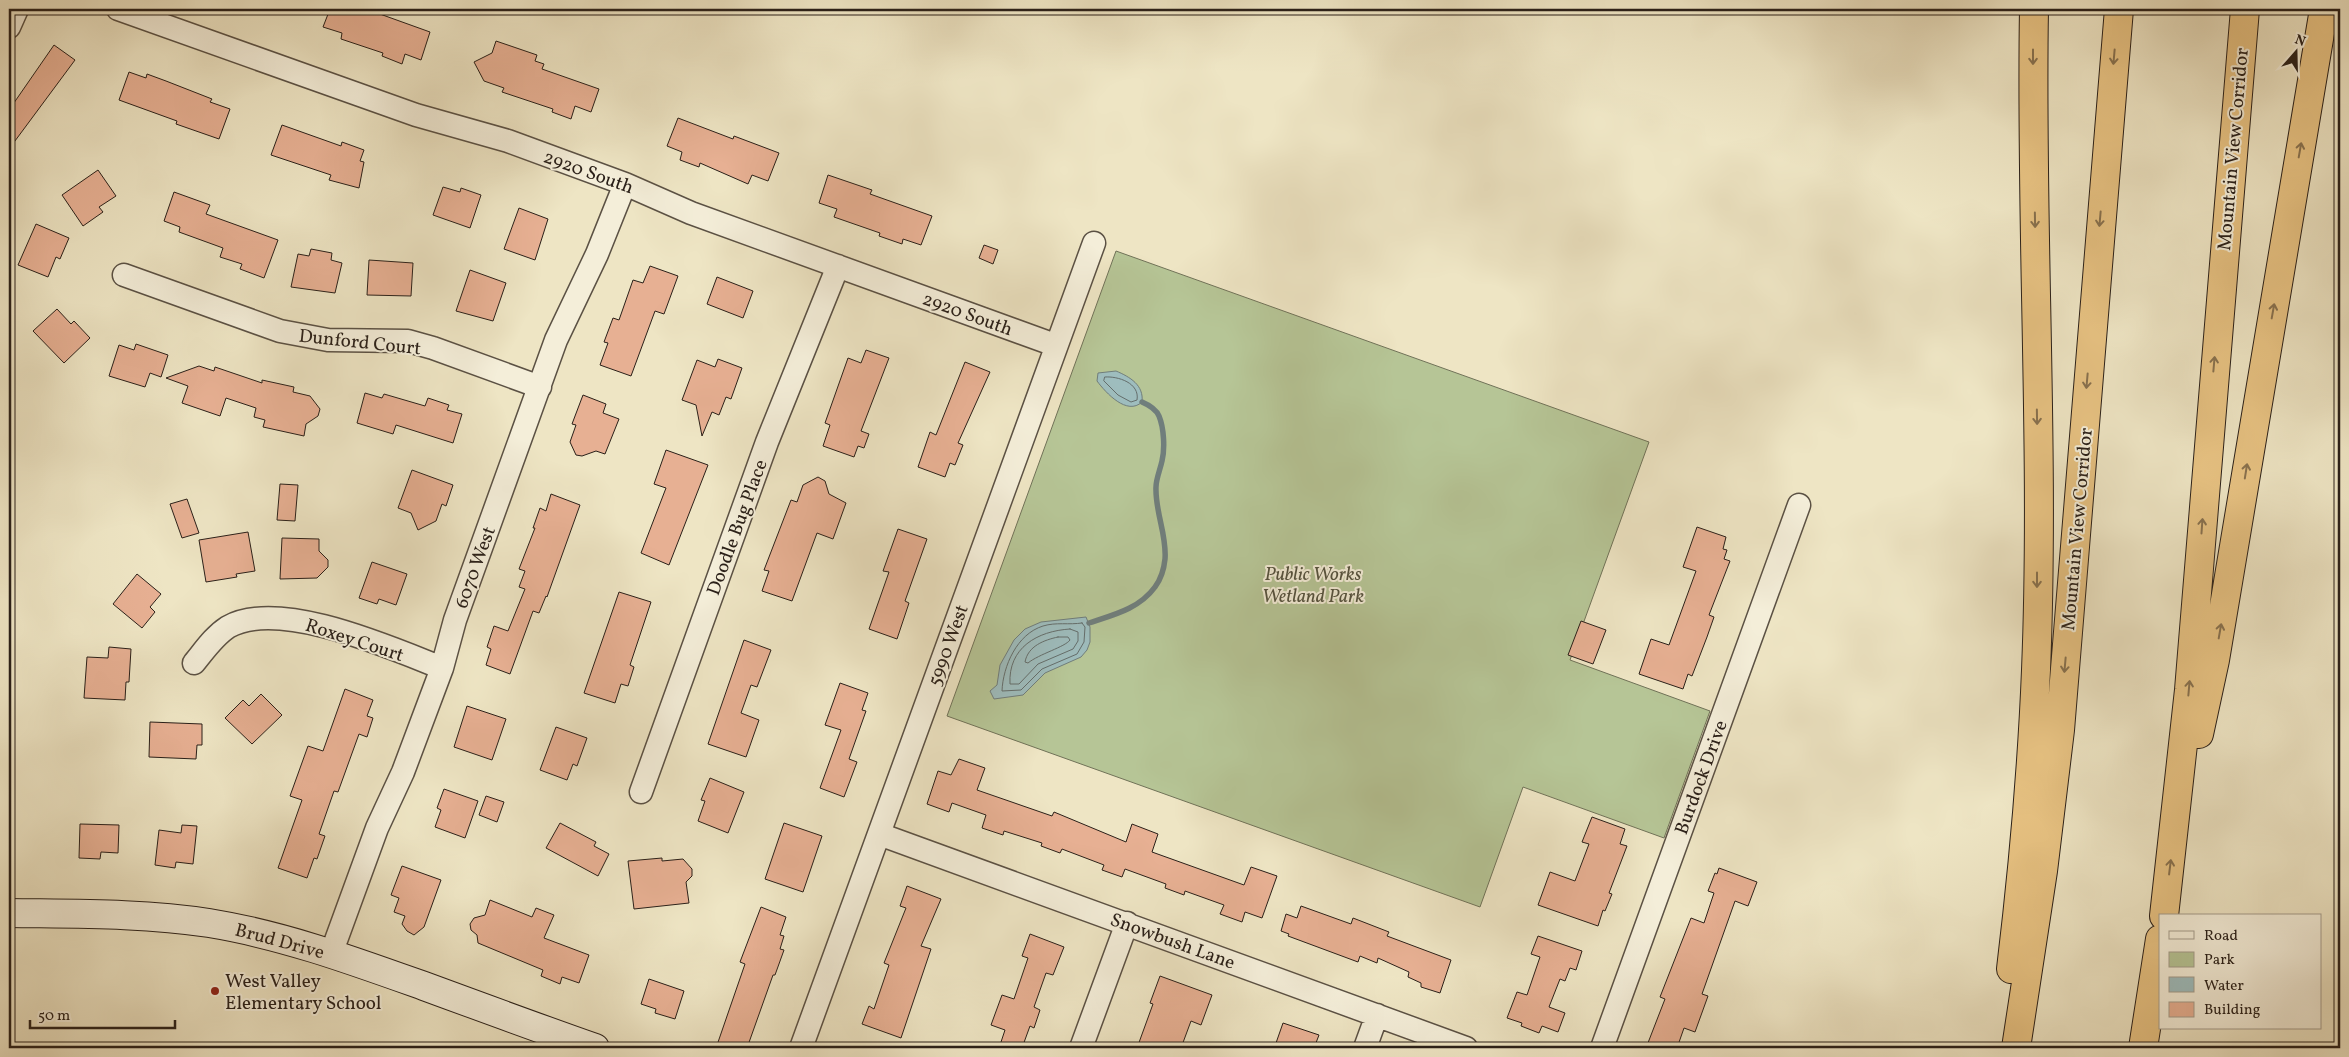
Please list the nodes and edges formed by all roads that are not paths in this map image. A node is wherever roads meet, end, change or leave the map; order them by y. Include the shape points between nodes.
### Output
1 (17, 9) edge
2 (118, 9) edge
3 (2034, 9) edge
4 (2118, 9) edge
5 (2245, 9) edge
6 (2324, 9) edge
7 (9, 27) edge
8 (625, 184) junction
9 (1094, 243) dead end
10 (838, 266) junction
11 (124, 275) dead end
12 (1055, 345) junction
13 (540, 387) junction
14 (1799, 505) dead end
15 (194, 663) dead end
16 (442, 668) junction
17 (641, 792) dead end
18 (2174, 832) junction
19 (879, 834) junction
20 (9, 914) edge
21 (2164, 914) edge
22 (1127, 924) junction
23 (2159, 945) edge
24 (331, 954) junction
25 (1377, 1015) junction
26 (595, 1048) edge
27 (801, 1048) edge
28 (1081, 1048) edge
29 (1365, 1048) edge
30 (1466, 1048) edge
31 (1602, 1048) edge
32 (1999, 1048) edge
33 (2016, 1048) edge
34 (2143, 1048) edge

1 - 7 street
2 - 8 street, 2920 South via 416,115 508,141
3 -> 32 highway via 2036,668 2028,814
4 -> 33 highway, Mountain View Corridor via 2060,730 2044,871
18 -> 5 highway, Mountain View Corridor via 2189,690
18 -> 6 highway via 2216,651
8 - 10 street, 2920 South via 691,213
8 - 13 street, 6070 West via 597,254 564,320
9 - 12 street, 5990 West
10 - 12 street, 2920 South
10 - 17 street, Doodle Bug Place via 767,442
11 - 13 street, Dunford Court via 280,331 328,340 408,341
12 - 19 street, 5990 West
13 - 16 street, 6070 West via 456,620
14 - 31 street, Burdock Drive
15 - 16 street, Roxey Court via 230,626 245,621 290,619 347,633
16 - 24 street, 6070 West via 403,772 377,828
21 -> 18 highway, Mountain View Corridor
19 - 22 street, Snowbush Lane
19 - 27 street, 5990 West
20 - 24 main road, Brud Drive via 175,919 250,931
22 - 25 street, Snowbush Lane
22 - 28 street
23 - 34 highway
24 - 26 main road, Brud Drive
25 - 29 street
25 - 30 street, Snowbush Lane

